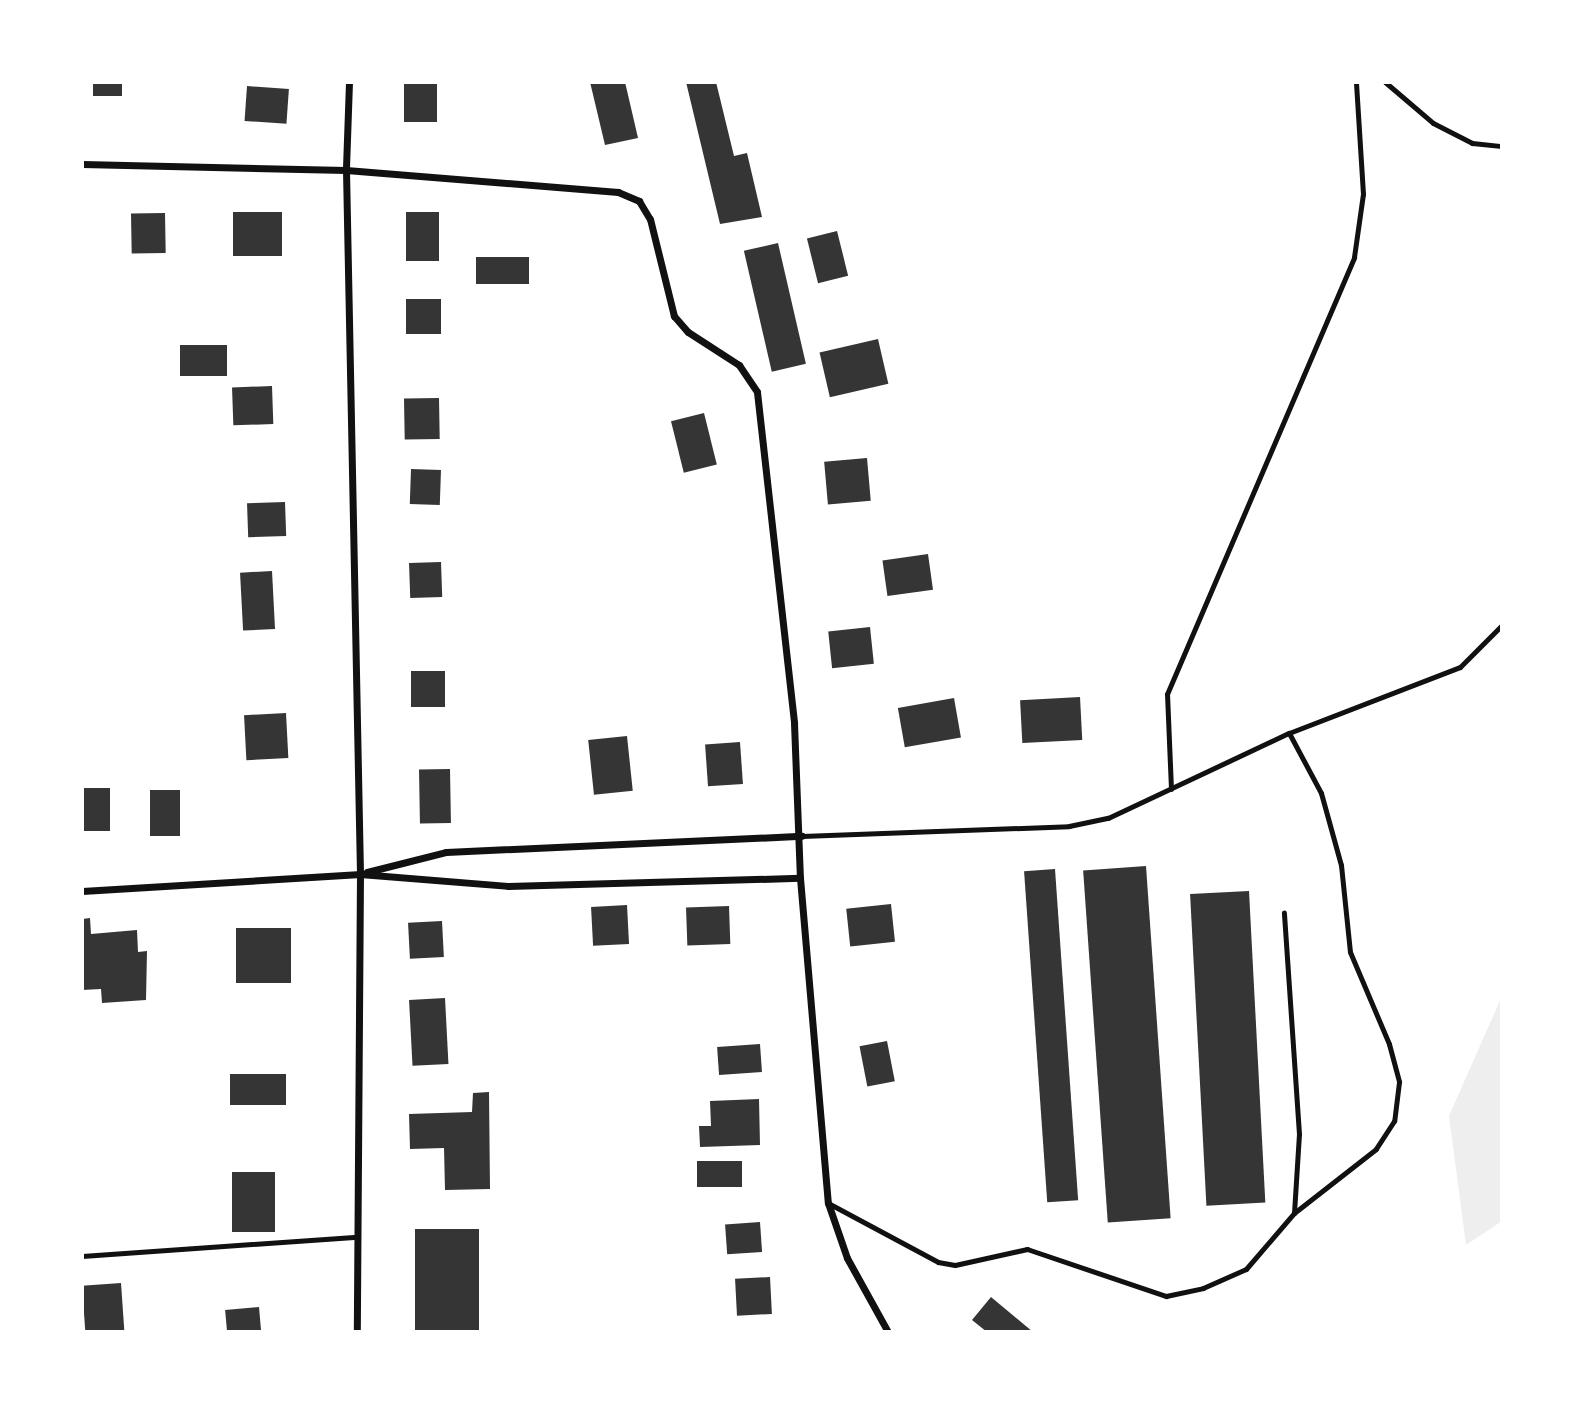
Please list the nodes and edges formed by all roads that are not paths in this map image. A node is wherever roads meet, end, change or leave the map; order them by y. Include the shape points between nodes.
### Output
1 (349, 82) edge
2 (1356, 82) edge
3 (1385, 82) edge
4 (1502, 146) edge
5 (82, 164) edge
6 (346, 170) junction
7 (1502, 625) edge
8 (1289, 733) junction
9 (1171, 789) junction
10 (802, 836) junction
11 (360, 874) junction
12 (800, 878) junction
13 (82, 891) edge
14 (1284, 913) dead end
15 (828, 1203) junction
16 (1294, 1213) junction
17 (357, 1237) junction
18 (82, 1256) edge
19 (357, 1332) edge
20 (888, 1332) edge

1 - 6 street
2 - 9 lane via 1363,194 1354,257 1167,694
3 - 4 lane via 1433,123 1472,143
5 - 6 street
6 - 10 street via 618,192 639,201 650,219 674,316 688,332 739,365 757,392
6 - 11 street
7 - 8 lane via 1460,667
8 - 9 lane
8 - 16 lane via 1321,793 1341,866 1350,952 1389,1044 1399,1082 1394,1121 1376,1149
9 - 10 lane via 1129,811 1069,826
10 - 11 street via 446,852
10 - 12 street
11 - 12 street via 508,886
11 - 13 street
11 - 17 street
12 - 15 street
14 - 16 lane via 1299,1134
15 - 16 lane via 938,1262 955,1265 1027,1248 1166,1296 1203,1288 1245,1269
15 - 20 street via 846,1258
17 - 18 lane
17 - 19 street

